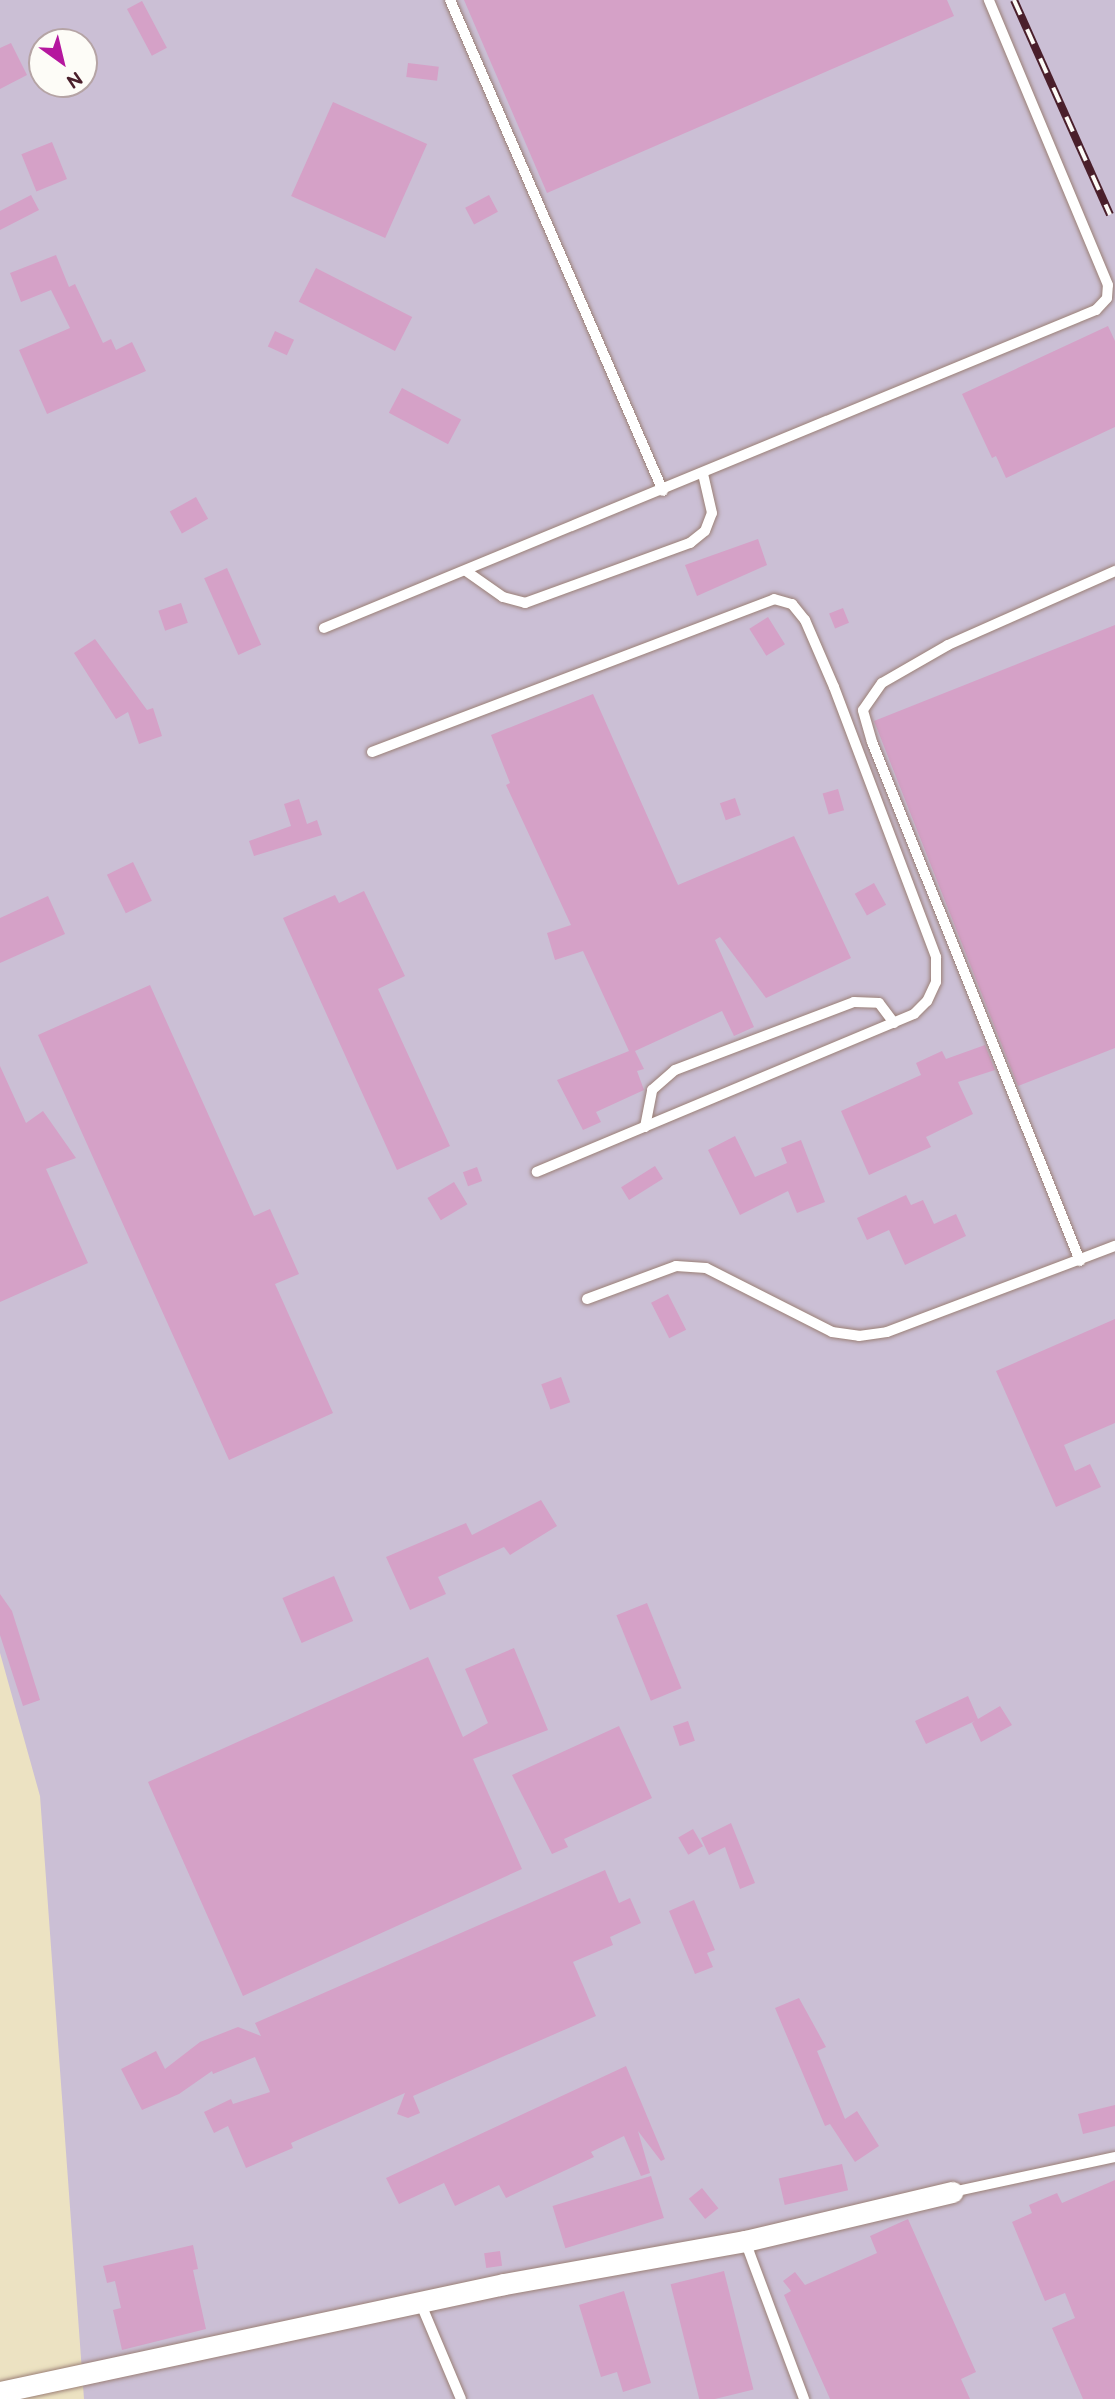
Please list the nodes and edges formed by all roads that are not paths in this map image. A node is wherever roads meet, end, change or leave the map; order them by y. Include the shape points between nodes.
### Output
1 (450, 0) edge
2 (989, 0) edge
3 (703, 475) junction
4 (663, 491) junction
5 (466, 570) junction
6 (1115, 571) edge
7 (324, 628) dead end
8 (373, 752) dead end
9 (894, 1023) junction
10 (645, 1127) junction
11 (537, 1172) dead end
12 (1115, 1246) edge
13 (1080, 1261) junction
14 (587, 1299) dead end
15 (1115, 2157) edge
16 (953, 2192) joint
17 (745, 2241) junction
18 (420, 2302) junction
19 (0, 2392) edge
20 (461, 2399) edge
21 (804, 2399) edge

1 - 4 lane
2 - 3 lane via 1100,260 1107,298 1096,310
3 - 4 lane
3 - 5 lane via 712,513 705,531 690,543 525,603 503,597
4 - 5 lane
5 - 7 lane
6 - 13 lane via 947,645 882,683 863,710
8 - 9 lane via 774,599 792,604 834,687 936,957 936,982 927,1001 914,1014
9 - 10 lane
9 - 10 lane via 879,1003 854,1002 676,1070 652,1090
10 - 11 lane
12 - 13 lane
13 - 14 lane via 887,1332 859,1336 832,1332 706,1268 676,1266
15 - 16 lane
16 - 17 street
17 - 18 street
17 - 21 lane
18 - 19 street
18 - 20 lane

